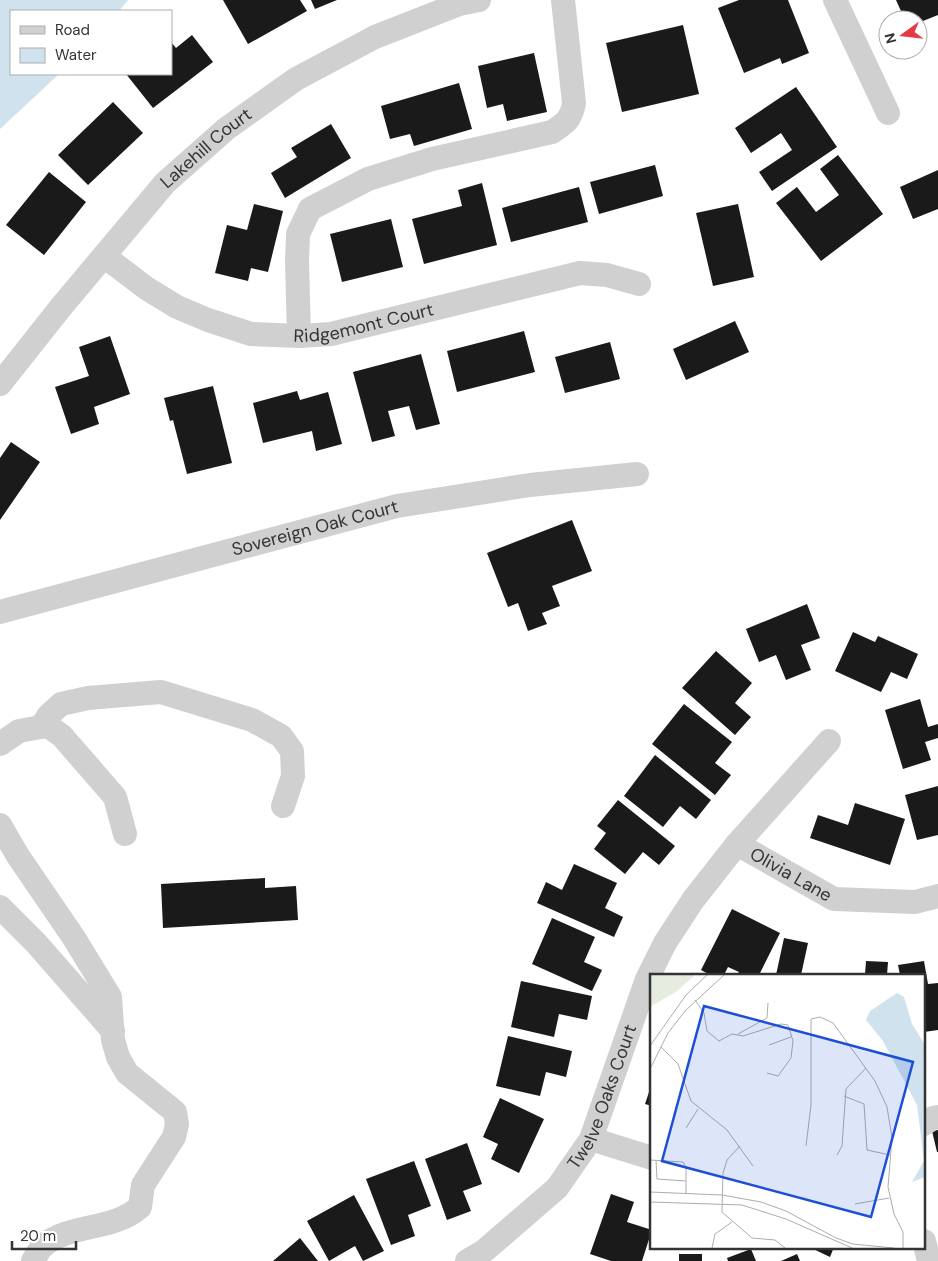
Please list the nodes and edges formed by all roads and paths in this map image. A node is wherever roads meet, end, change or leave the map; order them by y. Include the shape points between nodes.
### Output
1 (479, 0) edge
2 (563, 0) edge
3 (835, 0) edge
4 (888, 113) dead end
5 (104, 256) junction
6 (639, 284) dead end
7 (299, 336) junction
8 (0, 384) edge
9 (637, 474) dead end
10 (0, 612) edge
11 (44, 723) junction
12 (829, 740) dead end
13 (0, 744) edge
14 (284, 806) dead end
15 (0, 825) edge
16 (125, 834) dead end
17 (736, 844) junction
18 (938, 896) edge
19 (0, 907) edge
20 (113, 1031) junction
21 (938, 1117) edge
22 (926, 1122) edge
23 (591, 1139) junction
24 (650, 1157) edge
25 (926, 1248) edge
26 (33, 1261) edge
27 (467, 1261) edge
28 (929, 1261) edge

1 - 5 street, Lakehill Court via 459,4 375,37 296,79 226,129 165,183
2 - 7 street via 574,103 567,121 552,132 432,158 368,179 310,209 298,234
3 - 4 street
5 - 7 street, Ridgemont Court via 146,288 177,307 208,320 251,334
5 - 8 street, Lakehill Court
6 - 7 street, Ridgemont Court via 607,275 580,273 331,334
9 - 10 street, Sovereign Oak Court via 530,485 397,506
11 - 13 street via 41,727 19,731
11 - 14 street via 61,704 88,698 161,692 252,720 281,736 292,751 293,776
11 - 16 street via 62,736 115,797
12 - 17 street, Twelve Oaks Court
15 - 20 street via 110,997
17 - 18 street, Olivia Lane via 834,899 915,902
17 - 23 street, Twelve Oaks Court via 665,942 647,979
19 - 20 street
20 - 26 street via 118,1057 127,1073 175,1112 174,1137 142,1185 140,1207 131,1215 73,1230 42,1246
21 - 22 street
23 - 24 street
23 - 27 street, Twelve Oaks Court via 557,1188 484,1251
25 - 28 street

